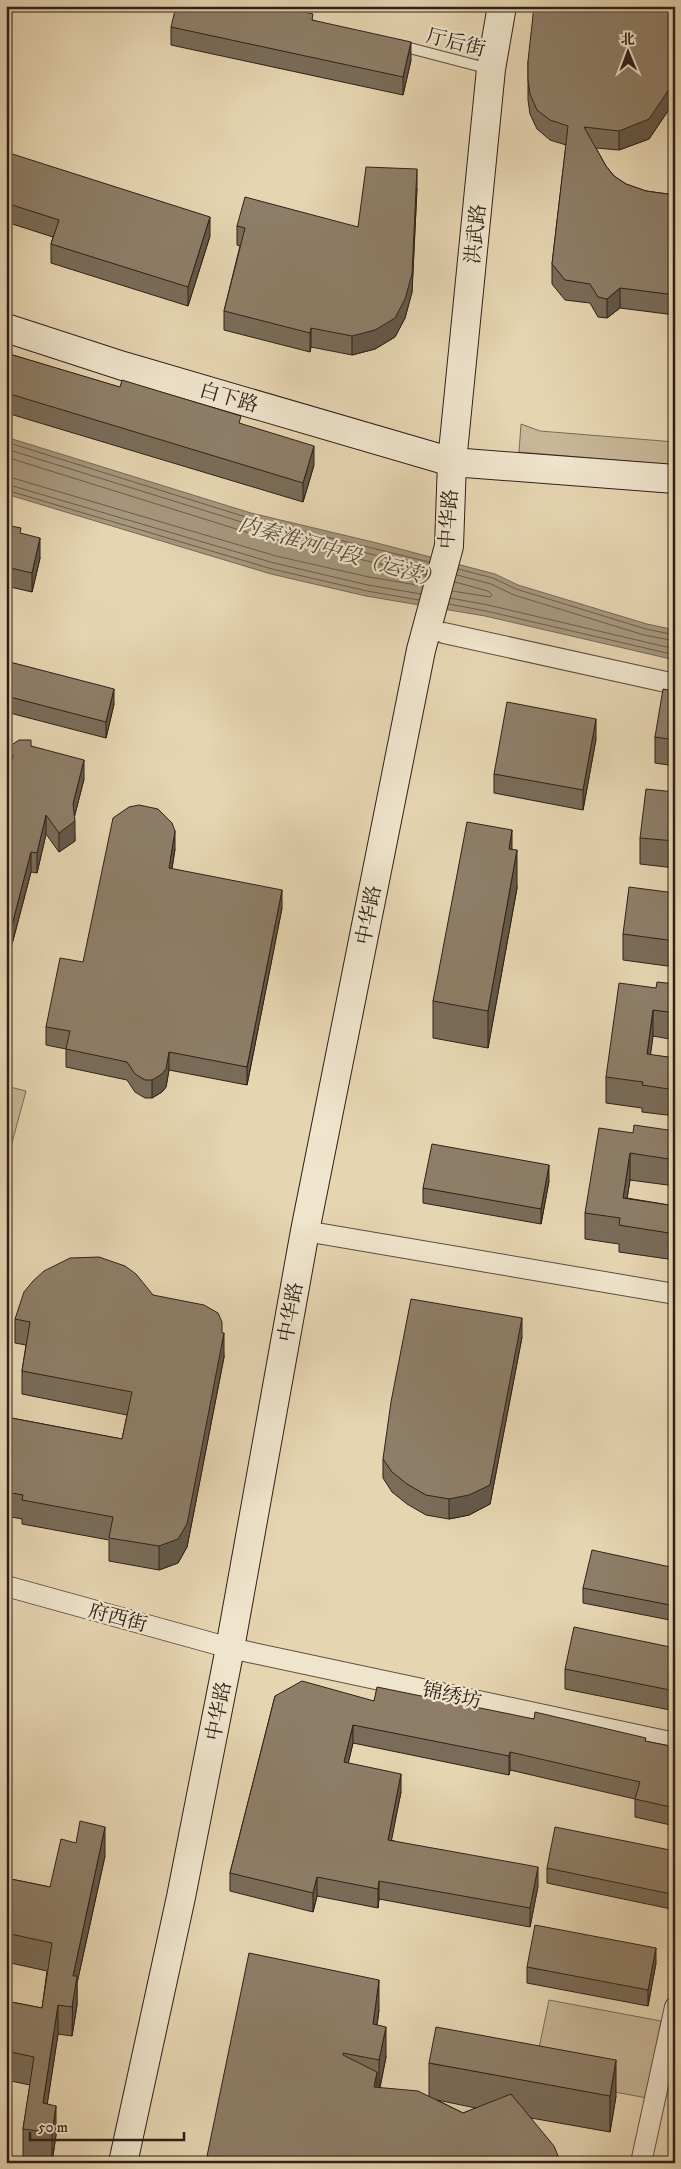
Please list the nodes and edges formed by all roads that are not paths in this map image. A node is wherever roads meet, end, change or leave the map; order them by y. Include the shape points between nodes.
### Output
1 (502, 6) edge
2 (387, 43) edge
3 (491, 69) junction
4 (6, 328) edge
5 (452, 462) junction
6 (675, 479) edge
7 (444, 633) dead end
8 (675, 684) edge
9 (305, 1231) junction
10 (675, 1294) edge
11 (6, 1586) edge
12 (230, 1648) junction
13 (675, 1743) edge
14 (675, 2007) edge
15 (123, 2163) edge
16 (641, 2163) edge

1 - 3 main road, 洪武路
2 - 3 lane, 厅后街
3 - 5 main road, 洪武路
4 - 5 main road, 白下路 via 122,366
5 - 6 main road, 白下路
5 - 9 main road, 中华路 via 449,546 421,650
7 - 8 street
9 - 10 street
9 - 12 main road, 中华路
11 - 12 street, 府西街
12 - 13 street, 锦绣坊
12 - 15 main road, 中华路 via 173,1936
14 - 16 street

